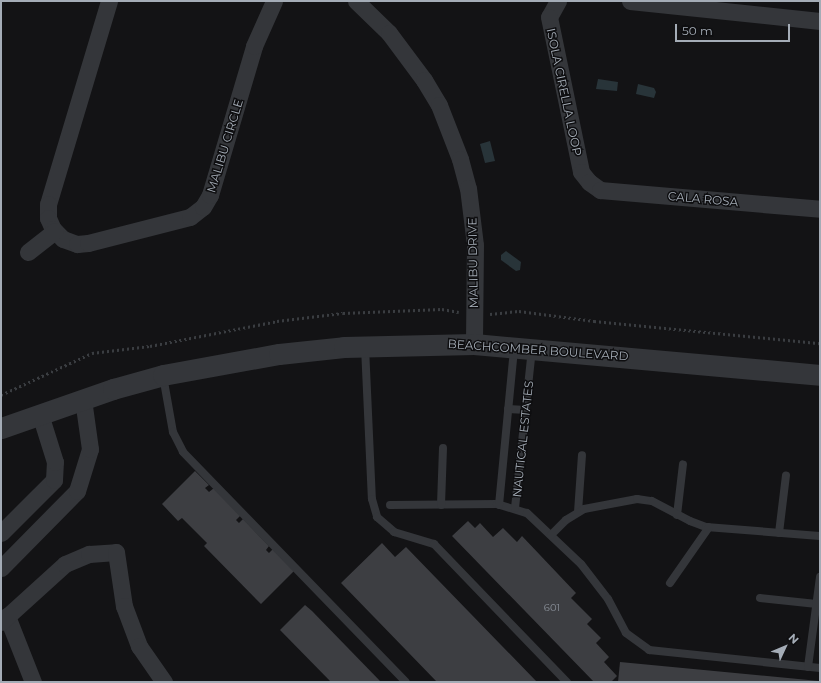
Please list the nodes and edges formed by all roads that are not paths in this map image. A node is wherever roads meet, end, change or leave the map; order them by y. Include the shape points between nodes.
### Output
1 (109, 1) edge
2 (274, 1) edge
3 (356, 1) edge
4 (558, 1) edge
5 (630, 1) edge
6 (820, 21) edge
7 (589, 182) joint
8 (820, 209) edge
9 (55, 231) junction
10 (28, 252) dead end
11 (474, 344) junction
12 (365, 346) junction
13 (524, 347) junction
14 (163, 375) junction
15 (820, 375) edge
16 (83, 399) junction
17 (508, 409) junction
18 (526, 410) junction
19 (40, 414) junction
20 (1, 428) edge
21 (443, 448) dead end
22 (582, 455) dead end
23 (683, 464) dead end
24 (786, 475) dead end
25 (390, 505) dead end
26 (441, 505) junction
27 (499, 505) junction
28 (515, 508) junction
29 (578, 512) junction
30 (677, 514) junction
31 (709, 527) junction
32 (1, 533) edge
33 (780, 533) junction
34 (551, 535) junction
35 (820, 536) edge
36 (1, 568) edge
37 (820, 577) edge
38 (670, 583) dead end
39 (760, 598) dead end
40 (817, 604) junction
41 (4, 619) edge
42 (817, 627) edge
43 (808, 666) junction
44 (820, 668) edge
45 (33, 682) edge
46 (164, 682) edge
47 (406, 682) edge
48 (567, 682) edge

1 - 9 street via 48,201 48,218
2 - 9 street, MALIBU CIRCLE via 254,46 210,195 202,210 190,217 88,243 71,242
3 - 11 street, MALIBU DRIVE via 389,34 424,80 439,105 460,159 468,188 475,245
4 - 7 street, ISOLA CIRELLA LOOP via 549,17 581,172
5 - 6 street
7 - 8 street, CALA ROSA via 600,190
9 - 10 street
11 - 12 street, BEACHCOMBER BOULEVARD
11 - 13 street, BEACHCOMBER BOULEVARD
12 - 14 street, BEACHCOMBER BOULEVARD via 279,354
12 - 48 lane via 372,499 378,517 394,532 434,544
13 - 15 street, BEACHCOMBER BOULEVARD
13 - 17 lane, NAUTICAL ESTATES
13 - 18 lane, NAUTICAL ESTATES
14 - 16 street, BEACHCOMBER BOULEVARD
14 - 47 lane via 173,432 183,452
16 - 19 street, BEACHCOMBER BOULEVARD
16 - 36 street via 90,449 77,491
17 - 18 lane
17 - 27 lane, NAUTICAL ESTATES
18 - 28 lane, NAUTICAL ESTATES
19 - 20 street, BEACHCOMBER BOULEVARD
19 - 32 street via 55,462 54,480
21 - 26 lane
22 - 29 lane
23 - 30 lane
24 - 33 lane
25 - 26 lane
26 - 27 lane
27 - 28 lane
28 - 34 lane, NAUTICAL ESTATES via 532,517
29 - 30 lane via 594,506 641,499
29 - 34 lane
30 - 31 lane
31 - 33 lane
31 - 38 lane
33 - 35 lane
34 - 43 lane, NAUTICAL ESTATES via 595,581 626,633 645,648 653,651
37 - 40 lane
39 - 40 lane
40 - 42 lane
41 - 45 street
41 - 46 street via 65,564 89,554 116,552 124,606 139,646
42 - 43 lane
43 - 44 lane, NAUTICAL ESTATES

